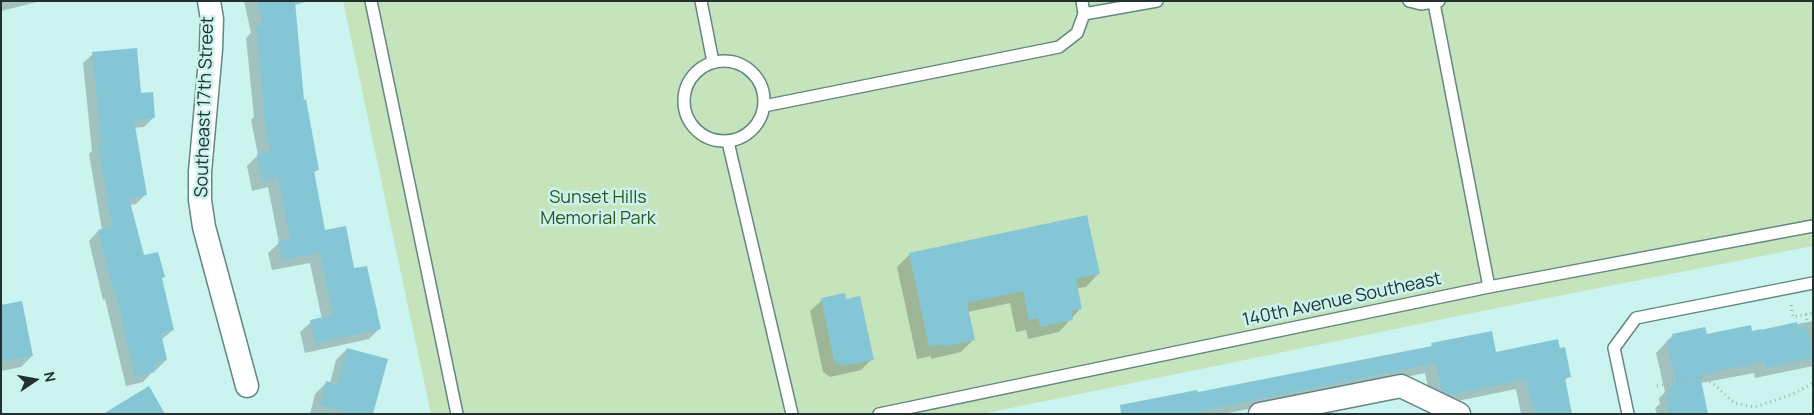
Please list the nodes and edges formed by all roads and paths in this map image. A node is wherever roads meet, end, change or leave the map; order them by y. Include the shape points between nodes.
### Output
1 (209, 1) edge
2 (371, 1) edge
3 (701, 1) edge
4 (1082, 1) edge
5 (1157, 1) edge
6 (1409, 1) edge
7 (1437, 2) edge
8 (1084, 14) junction
9 (713, 62) junction
10 (764, 106) junction
11 (728, 142) junction
12 (1813, 226) edge
13 (1813, 284) edge
14 (1489, 287) junction
15 (1791, 302) dead end
16 (1813, 313) edge
17 (1806, 314) junction
18 (1813, 349) edge
19 (1813, 384) edge
20 (247, 386) dead end
21 (1657, 386) dead end
22 (457, 414) edge
23 (792, 414) edge
24 (879, 414) edge
25 (1260, 414) edge
26 (1459, 414) edge
27 (1628, 414) edge

1 - 20 street, Southeast 17th Street via 211,49 200,200 204,227
2 - 22 lane
3 - 9 lane
4 - 8 lane
5 - 8 lane
6 - 7 lane via 1421,4
7 - 14 lane
8 - 10 lane via 1077,33 1059,47
9 - 10 lane via 732,62 750,70 763,93
9 - 11 lane via 696,72 685,88 685,115 702,136
10 - 11 lane via 752,130
11 - 23 lane
12 - 14 lane, 140th Avenue Southeast
13 - 27 lane via 1636,318 1614,348
14 - 24 lane, 140th Avenue Southeast
15 - 17 path via 1793,317
16 - 17 path
17 - 18 path
19 - 21 path via 1755,407 1734,403 1715,385 1699,376
25 - 26 street via 1401,386

